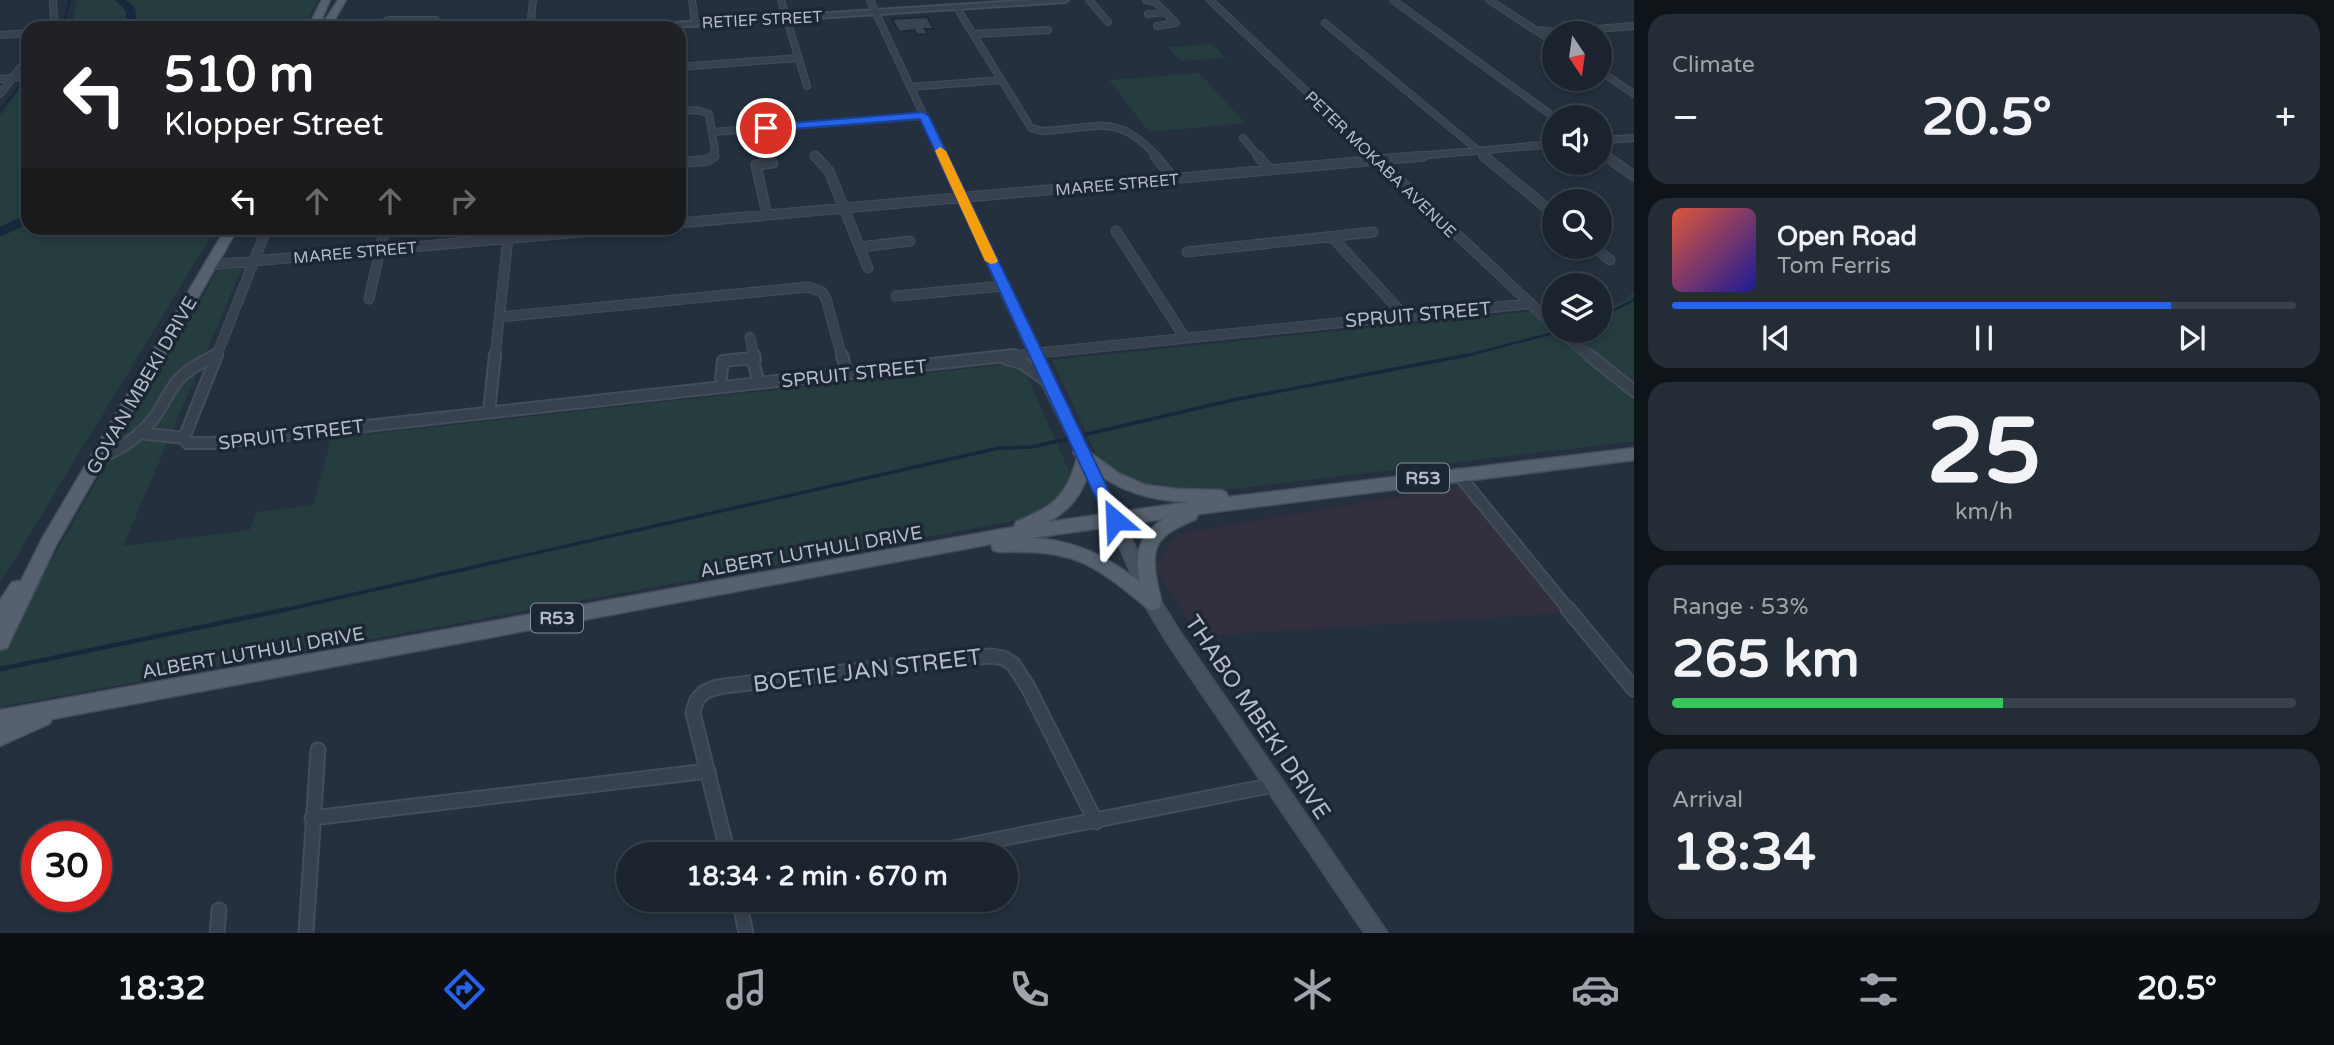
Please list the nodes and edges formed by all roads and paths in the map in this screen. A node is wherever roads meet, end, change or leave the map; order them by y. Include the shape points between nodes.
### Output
1 (53, 0) edge
2 (326, 0) edge
3 (342, 0) edge
4 (533, 0) edge
5 (692, 0) edge
6 (780, 0) edge
7 (870, 0) edge
8 (1065, 0) edge
9 (1089, 0) edge
10 (1146, 0) edge
11 (1210, 0) edge
12 (1394, 0) edge
13 (1489, 0) edge
14 (1042, 1) edge
15 (959, 11) junction
16 (1166, 12) junction
17 (876, 13) junction
18 (1147, 14) dead end
19 (786, 18) junction
20 (54, 21) edge
21 (316, 21) edge
22 (329, 21) edge
23 (387, 21) edge
24 (436, 21) edge
25 (531, 21) edge
26 (1108, 22) dead end
27 (695, 23) junction
28 (1325, 23) dead end
29 (686, 24) edge
30 (1157, 26) dead end
31 (1634, 26) edge
32 (1612, 28) edge
33 (1048, 30) dead end
34 (1535, 30) junction
35 (1542, 31) edge
36 (21, 34) edge
37 (974, 34) junction
38 (1542, 34) edge
39 (0, 35) edge
40 (798, 58) junction
41 (686, 66) edge
42 (21, 67) edge
43 (21, 76) edge
44 (13, 77) junction
45 (0, 79) edge
46 (1612, 79) edge
47 (1002, 80) junction
48 (807, 86) dead end
49 (910, 88) junction
50 (0, 94) edge
51 (1634, 94) edge
52 (1542, 108) edge
53 (686, 111) edge
54 (923, 116) junction
55 (713, 132) junction
56 (1243, 138) dead end
57 (1634, 138) edge
58 (1612, 140) edge
59 (1542, 146) edge
60 (1478, 152) junction
61 (815, 156) dead end
62 (1376, 160) junction
63 (1612, 160) edge
64 (686, 162) edge
65 (773, 163) dead end
66 (1270, 170) junction
67 (1634, 176) edge
68 (1173, 178) junction
69 (962, 198) junction
70 (1542, 204) edge
71 (844, 208) junction
72 (767, 215) junction
73 (686, 222) edge
74 (1116, 231) dead end
75 (1373, 232) dead end
76 (228, 235) edge
77 (264, 235) edge
78 (383, 235) edge
79 (508, 235) edge
80 (543, 235) edge
81 (1332, 237) junction
82 (508, 238) junction
83 (909, 241) dead end
84 (860, 247) junction
85 (380, 251) junction
86 (1187, 252) dead end
87 (254, 261) junction
88 (210, 265) junction
89 (868, 268) dead end
90 (1003, 286) junction
91 (896, 296) dead end
92 (369, 299) dead end
93 (1527, 304) junction
94 (1403, 314) junction
95 (1542, 316) edge
96 (499, 317) junction
97 (750, 337) dead end
98 (1185, 338) junction
99 (1574, 343) edge
100 (1033, 353) junction
101 (216, 355) junction
102 (992, 359) junction
103 (755, 361) junction
104 (847, 373) junction
105 (721, 378) dead end
106 (759, 383) junction
107 (1048, 383) junction
108 (1634, 391) edge
109 (489, 412) junction
110 (139, 433) junction
111 (184, 438) junction
112 (1081, 452) junction
113 (1634, 454) edge
114 (98, 458) junction
115 (1458, 474) junction
116 (1269, 497) junction
117 (1212, 505) junction
118 (1115, 520) junction
119 (1004, 535) junction
120 (49, 542) junction
121 (948, 547) junction
122 (1153, 603) junction
123 (0, 616) edge
124 (1, 641) edge
125 (1634, 689) edge
126 (63, 708) junction
127 (0, 719) edge
128 (0, 737) edge
129 (318, 750) dead end
130 (708, 771) junction
131 (1274, 785) junction
132 (312, 818) junction
133 (1096, 821) junction
134 (725, 842) edge
135 (986, 842) edge
136 (219, 910) dead end
137 (741, 912) edge
138 (217, 933) edge
139 (306, 933) edge
140 (747, 933) edge
141 (1377, 933) edge

1 - 20 street
2 - 21 main road
3 - 22 main road
4 - 25 street
5 - 27 street
6 - 19 street
7 - 17 street
8 - 14 street, RETIEF STREET
9 - 26 street
10 - 16 street
11 - 62 street, PETER MOKABA AVENUE
12 - 52 street
13 - 34 street
14 - 15 street, RETIEF STREET
15 - 17 street, RETIEF STREET
15 - 37 street
16 - 18 street
16 - 30 street via 1176,24
17 - 19 street, RETIEF STREET
17 - 49 street
19 - 27 street, RETIEF STREET
19 - 40 street
23 - 24 street
27 - 29 street, RETIEF STREET
28 - 60 street
31 - 32 street
33 - 37 street
34 - 35 street
34 - 38 street
36 - 39 street
37 - 47 street
40 - 41 street
40 - 48 street
42 - 44 street
43 - 44 street
44 - 45 street
44 - 50 street
46 - 51 street
47 - 49 street
47 - 68 street via 1033,129 1125,127 1141,138
49 - 54 street
53 - 55 street via 707,112
54 - 55 street
54 - 69 street
55 - 64 street via 712,158
56 - 66 street
57 - 58 street
59 - 60 street, MAREE STREET
60 - 62 street, MAREE STREET
60 - 70 street
61 - 71 street via 829,171
62 - 66 street, MAREE STREET
62 - 93 street, PETER MOKABA AVENUE
63 - 67 street
65 - 72 street via 757,165
66 - 68 street, MAREE STREET
68 - 69 street, MAREE STREET
69 - 71 street, MAREE STREET
69 - 90 street
71 - 72 street, MAREE STREET
71 - 84 street
72 - 73 street, MAREE STREET
74 - 98 street
75 - 81 street
76 - 88 main road, GOVAN MBEKI DRIVE
77 - 87 street
78 - 85 street
79 - 82 street
80 - 82 street, MAREE STREET
81 - 86 street
81 - 94 street
82 - 85 street, MAREE STREET
82 - 96 street
83 - 84 street
84 - 89 street
85 - 87 street, MAREE STREET
85 - 92 street
87 - 88 street, MAREE STREET
87 - 101 street
88 - 114 main road, GOVAN MBEKI DRIVE
90 - 91 street
90 - 100 street
93 - 94 street, SPRUIT STREET
93 - 95 street, PETER MOKABA AVENUE
94 - 98 street, SPRUIT STREET
96 - 104 street via 808,287 822,292 826,299
96 - 109 street
97 - 103 street
98 - 100 street, SPRUIT STREET
99 - 108 street
100 - 102 street, SPRUIT STREET
100 - 107 street
101 - 110 street via 178,380
101 - 111 street
102 - 104 street, SPRUIT STREET
102 - 107 street via 1022,363
103 - 105 street via 723,361
103 - 106 street
104 - 106 street, SPRUIT STREET
106 - 109 street, SPRUIT STREET
107 - 112 street
109 - 111 street, SPRUIT STREET via 203,444 187,443
110 - 111 street, SPRUIT STREET
110 - 114 street via 113,453
112 - 116 main road via 1110,476 1139,491
112 - 118 street
112 - 119 main road via 1080,480 1068,502
113 - 115 main road, ALBERT LUTHULI DRIVE / R53
114 - 120 main road, GOVAN MBEKI DRIVE
115 - 116 main road, ALBERT LUTHULI DRIVE / R53
115 - 125 street
116 - 117 main road, ALBERT LUTHULI DRIVE / R53
117 - 118 main road, ALBERT LUTHULI DRIVE / R53
117 - 122 main road via 1151,536 1144,562
118 - 119 main road, ALBERT LUTHULI DRIVE / R53
118 - 122 main road, THABO MBEKI DRIVE
119 - 121 main road, ALBERT LUTHULI DRIVE / R53
120 - 123 main road, GOVAN MBEKI DRIVE
120 - 124 main road, GOVAN MBEKI DRIVE
121 - 122 main road via 1050,544 1080,550 1113,569
121 - 126 main road, ALBERT LUTHULI DRIVE / R53
122 - 131 main road, THABO MBEKI DRIVE
126 - 127 main road, ALBERT LUTHULI DRIVE / R53
126 - 128 main road
129 - 132 street
130 - 132 street
130 - 133 street, BOETIE JAN STREET via 693,713 694,701 709,689 992,656 1013,664 1028,687
130 - 134 street
131 - 133 street
131 - 141 main road, THABO MBEKI DRIVE
132 - 139 street
133 - 135 street
136 - 138 street
137 - 140 street

